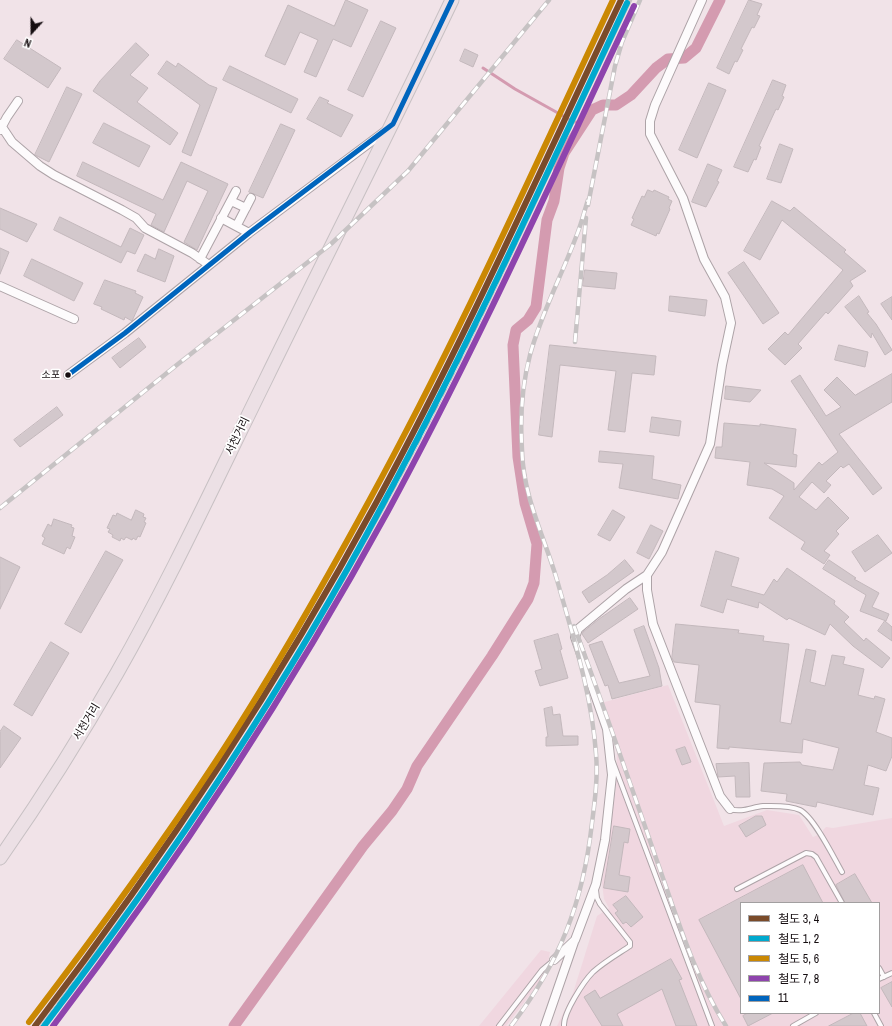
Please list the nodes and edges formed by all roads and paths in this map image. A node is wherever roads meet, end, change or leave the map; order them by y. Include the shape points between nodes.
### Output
1 (452, 0) edge
2 (702, 0) edge
3 (18, 101) dead end
4 (393, 124) junction
5 (1, 127) edge
6 (236, 191) dead end
7 (251, 198) dead end
8 (231, 201) junction
9 (246, 208) junction
10 (221, 218) junction
11 (237, 226) junction
12 (249, 233) junction
13 (200, 259) junction
14 (209, 266) junction
15 (0, 286) edge
16 (74, 319) dead end
17 (68, 375) dead end
18 (647, 575) junction
19 (609, 750) junction
20 (730, 809) joint
21 (0, 858) edge
22 (842, 872) dead end
23 (596, 884) junction
24 (737, 889) dead end
25 (841, 902) edge
26 (575, 940) junction
27 (554, 960) joint
28 (880, 970) edge
29 (892, 973) edge
30 (884, 977) junction
31 (880, 979) edge
32 (814, 1014) edge
33 (875, 1014) edge
34 (498, 1026) edge
35 (545, 1026) edge
36 (564, 1026) edge
37 (712, 1026) edge
38 (793, 1026) edge
39 (881, 1026) edge

1 - 4 main road, 서천거리
2 - 18 street via 655,104 650,121 650,134 683,198 704,259 725,298 731,323 710,444 662,552
3 - 5 street
4 - 12 street
4 - 21 main road, 서천거리 via 331,244 150,612 44,794
5 - 13 street via 12,142 54,176 122,210 136,218 145,228
6 - 8 street
7 - 9 street
8 - 9 street
8 - 10 street
9 - 11 street
10 - 11 street
10 - 13 street
11 - 12 street
12 - 14 street
13 - 14 street
14 - 17 street
15 - 16 street
18 - 19 street via 578,629 575,637 606,729
18 - 20 street via 653,624 720,796
19 - 23 street via 611,790 606,840
19 - 37 lane
20 - 22 lane via 737,811 761,806 778,806 801,810 812,821
23 - 26 street
23 - 36 lane via 596,898 630,942 630,946 593,972 567,1013
24 - 25 lane via 806,853 816,857
26 - 27 street
26 - 35 street
27 - 34 lane via 542,970
28 - 30 lane
29 - 30 lane
30 - 31 lane
32 - 38 lane
33 - 39 lane

